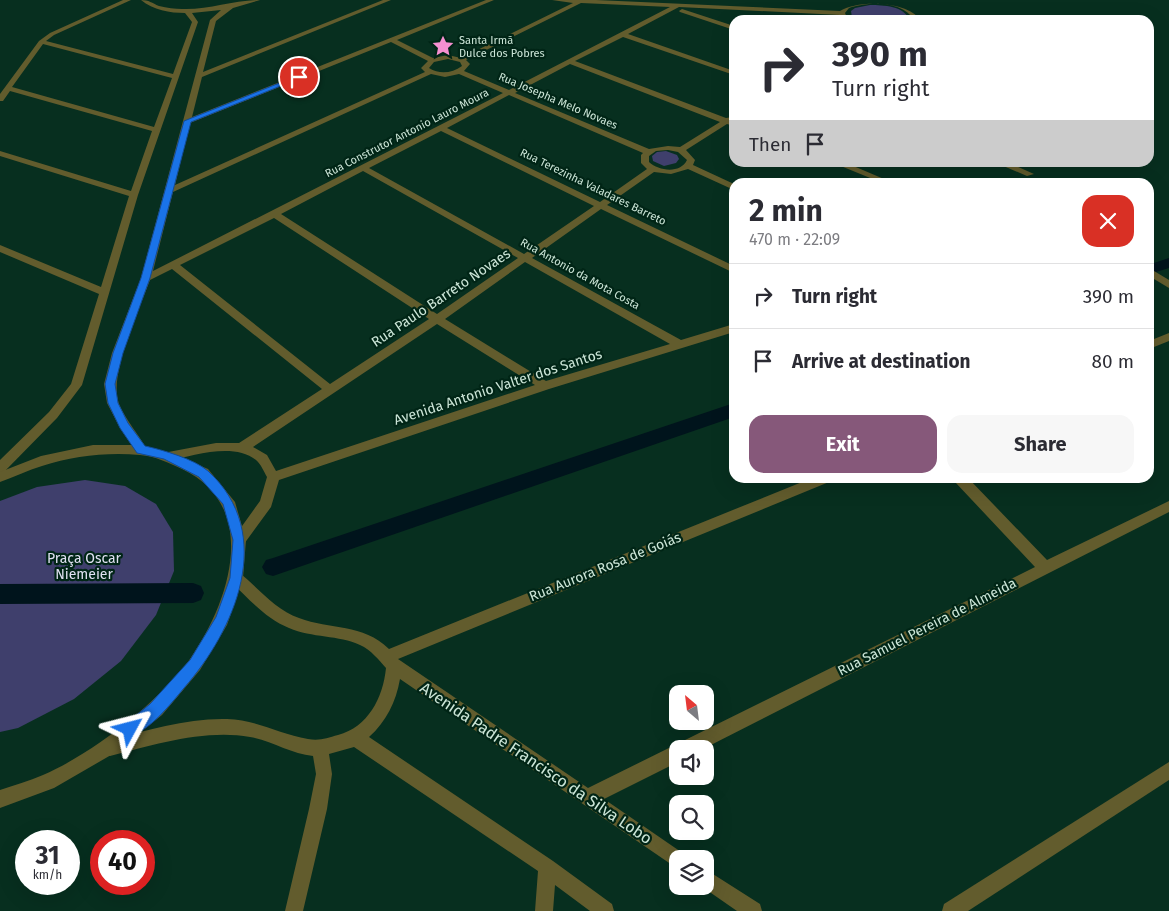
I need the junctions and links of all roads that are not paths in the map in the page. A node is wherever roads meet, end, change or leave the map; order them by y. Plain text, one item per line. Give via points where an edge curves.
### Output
1 (128, 0) edge
2 (144, 0) edge
3 (256, 0) edge
4 (388, 0) edge
5 (491, 0) edge
6 (555, 0) edge
7 (858, 1) edge
8 (581, 2) junction
9 (672, 7) junction
10 (230, 8) junction
11 (187, 11) junction
12 (842, 13) joint
13 (915, 15) edge
14 (729, 26) edge
15 (625, 34) junction
16 (392, 40) junction
17 (42, 42) junction
18 (432, 60) junction
19 (462, 60) junction
20 (571, 62) junction
21 (458, 71) junction
22 (729, 71) edge
23 (430, 72) junction
24 (199, 76) junction
25 (176, 77) junction
26 (8, 88) junction
27 (510, 93) junction
28 (0, 99) edge
29 (188, 121) junction
30 (729, 123) edge
31 (729, 124) edge
32 (441, 128) junction
33 (156, 130) junction
34 (682, 150) junction
35 (649, 152) junction
36 (0, 153) edge
37 (688, 166) junction
38 (848, 167) edge
39 (1010, 167) edge
40 (1024, 167) edge
41 (363, 168) junction
42 (654, 169) junction
43 (877, 178) edge
44 (729, 185) edge
45 (168, 191) junction
46 (134, 195) junction
47 (603, 205) junction
48 (274, 214) junction
49 (3, 249) edge
50 (526, 259) junction
51 (0, 260) edge
52 (172, 264) junction
53 (729, 268) edge
54 (1154, 275) edge
55 (146, 278) junction
56 (1169, 286) edge
57 (104, 292) junction
58 (437, 319) junction
59 (729, 329) edge
60 (1169, 337) edge
61 (1154, 343) edge
62 (679, 344) junction
63 (545, 386) junction
64 (330, 390) junction
65 (243, 447) junction
66 (141, 450) junction
67 (167, 456) junction
68 (0, 468) edge
69 (0, 476) edge
70 (273, 476) junction
71 (812, 483) edge
72 (965, 483) edge
73 (1169, 506) edge
74 (239, 540) junction
75 (1045, 568) junction
76 (236, 578) junction
77 (390, 661) junction
78 (356, 738) junction
79 (703, 740) edge
80 (320, 748) junction
81 (105, 749) junction
82 (669, 757) edge
83 (1169, 770) edge
84 (587, 798) junction
85 (0, 799) edge
86 (669, 854) edge
87 (547, 867) junction
88 (714, 884) edge
89 (294, 911) edge
90 (544, 911) edge
91 (605, 911) edge
92 (753, 911) edge
93 (952, 911) edge

1 - 17 street via 52,34
2 - 11 street via 162,8
3 - 10 street
4 - 24 street
5 - 16 street
6 - 8 street
7 - 12 street
7 - 13 street via 893,4
8 - 9 street
8 - 19 street
9 - 12 street
9 - 14 street
9 - 15 street, Rua Construtor Antonio Lauro Moura
10 - 11 street
10 - 24 street via 213,20
11 - 25 street via 195,22
15 - 20 street, Rua Construtor Antonio Lauro Moura
15 - 22 street
16 - 18 street
16 - 29 street
17 - 25 street
17 - 26 street
18 - 19 street via 448,57
18 - 23 street via 426,65
19 - 21 street via 466,64
20 - 27 street, Rua Construtor Antonio Lauro Moura
20 - 30 street
21 - 23 street via 447,74
21 - 27 street, Rua Josepha Melo Novaes
23 - 45 street
24 - 29 street
25 - 33 street
26 - 28 street
26 - 33 street
27 - 32 street, Rua Construtor Antonio Lauro Moura
27 - 35 street, Rua Josepha Melo Novaes
29 - 45 street
31 - 34 street
32 - 41 street, Rua Construtor Antonio Lauro Moura
32 - 47 street, Rua Terezinha Valadares Barreto
33 - 46 street
34 - 35 street via 668,148
34 - 37 street via 690,156
35 - 42 street via 645,155 645,163
36 - 46 street
37 - 42 street via 673,172
37 - 44 street
38 - 43 street
39 - 40 street via 1033,176
41 - 48 street, Rua Construtor Antonio Lauro Moura
41 - 50 street, Rua Antonio da Mota Costa
42 - 47 street, Rua Paulo Barreto Novaes
45 - 55 street
46 - 57 street
47 - 50 street, Rua Paulo Barreto Novaes
47 - 53 street, Rua Terezinha Valadares Barreto
48 - 52 street, Rua Construtor Antonio Lauro Moura
48 - 58 street
49 - 51 street
49 - 57 street
50 - 58 street, Rua Paulo Barreto Novaes
50 - 62 street, Rua Antonio da Mota Costa
52 - 55 street, Rua Construtor Antonio Lauro Moura
52 - 64 street
54 - 56 street
55 - 66 street via 110,384 113,403
57 - 68 street via 76,385 53,415
58 - 63 street
58 - 64 street, Rua Paulo Barreto Novaes
59 - 62 street, Avenida Antonio Valter dos Santos
60 - 61 street
62 - 63 street, Avenida Antonio Valter dos Santos
63 - 70 street, Avenida Antonio Valter dos Santos
64 - 65 street, Rua Paulo Barreto Novaes
65 - 67 street via 212,448
65 - 70 street via 262,457
66 - 67 street
66 - 69 street via 93,450 40,461
67 - 74 street via 203,473 228,502
70 - 74 street via 266,503
71 - 77 street, Rua Aurora Rosa de Goiás
72 - 75 street
73 - 75 street, Rua Samuel Pereira de Almeida
74 - 76 street
75 - 79 street, Rua Samuel Pereira de Almeida
76 - 77 street, Avenida Padre Francisco da Silva Lobo via 278,616 301,626 365,640
76 - 81 street via 222,620 195,665 156,709
77 - 78 street via 393,682 388,700 376,720
77 - 84 street, Avenida Padre Francisco da Silva Lobo
78 - 80 street
78 - 87 street
80 - 81 street via 283,741 244,728 207,727
80 - 89 street via 324,774
81 - 85 street via 48,782
82 - 84 street
83 - 93 street
84 - 86 street, Avenida Padre Francisco da Silva Lobo
87 - 90 street
87 - 91 street
88 - 92 street

